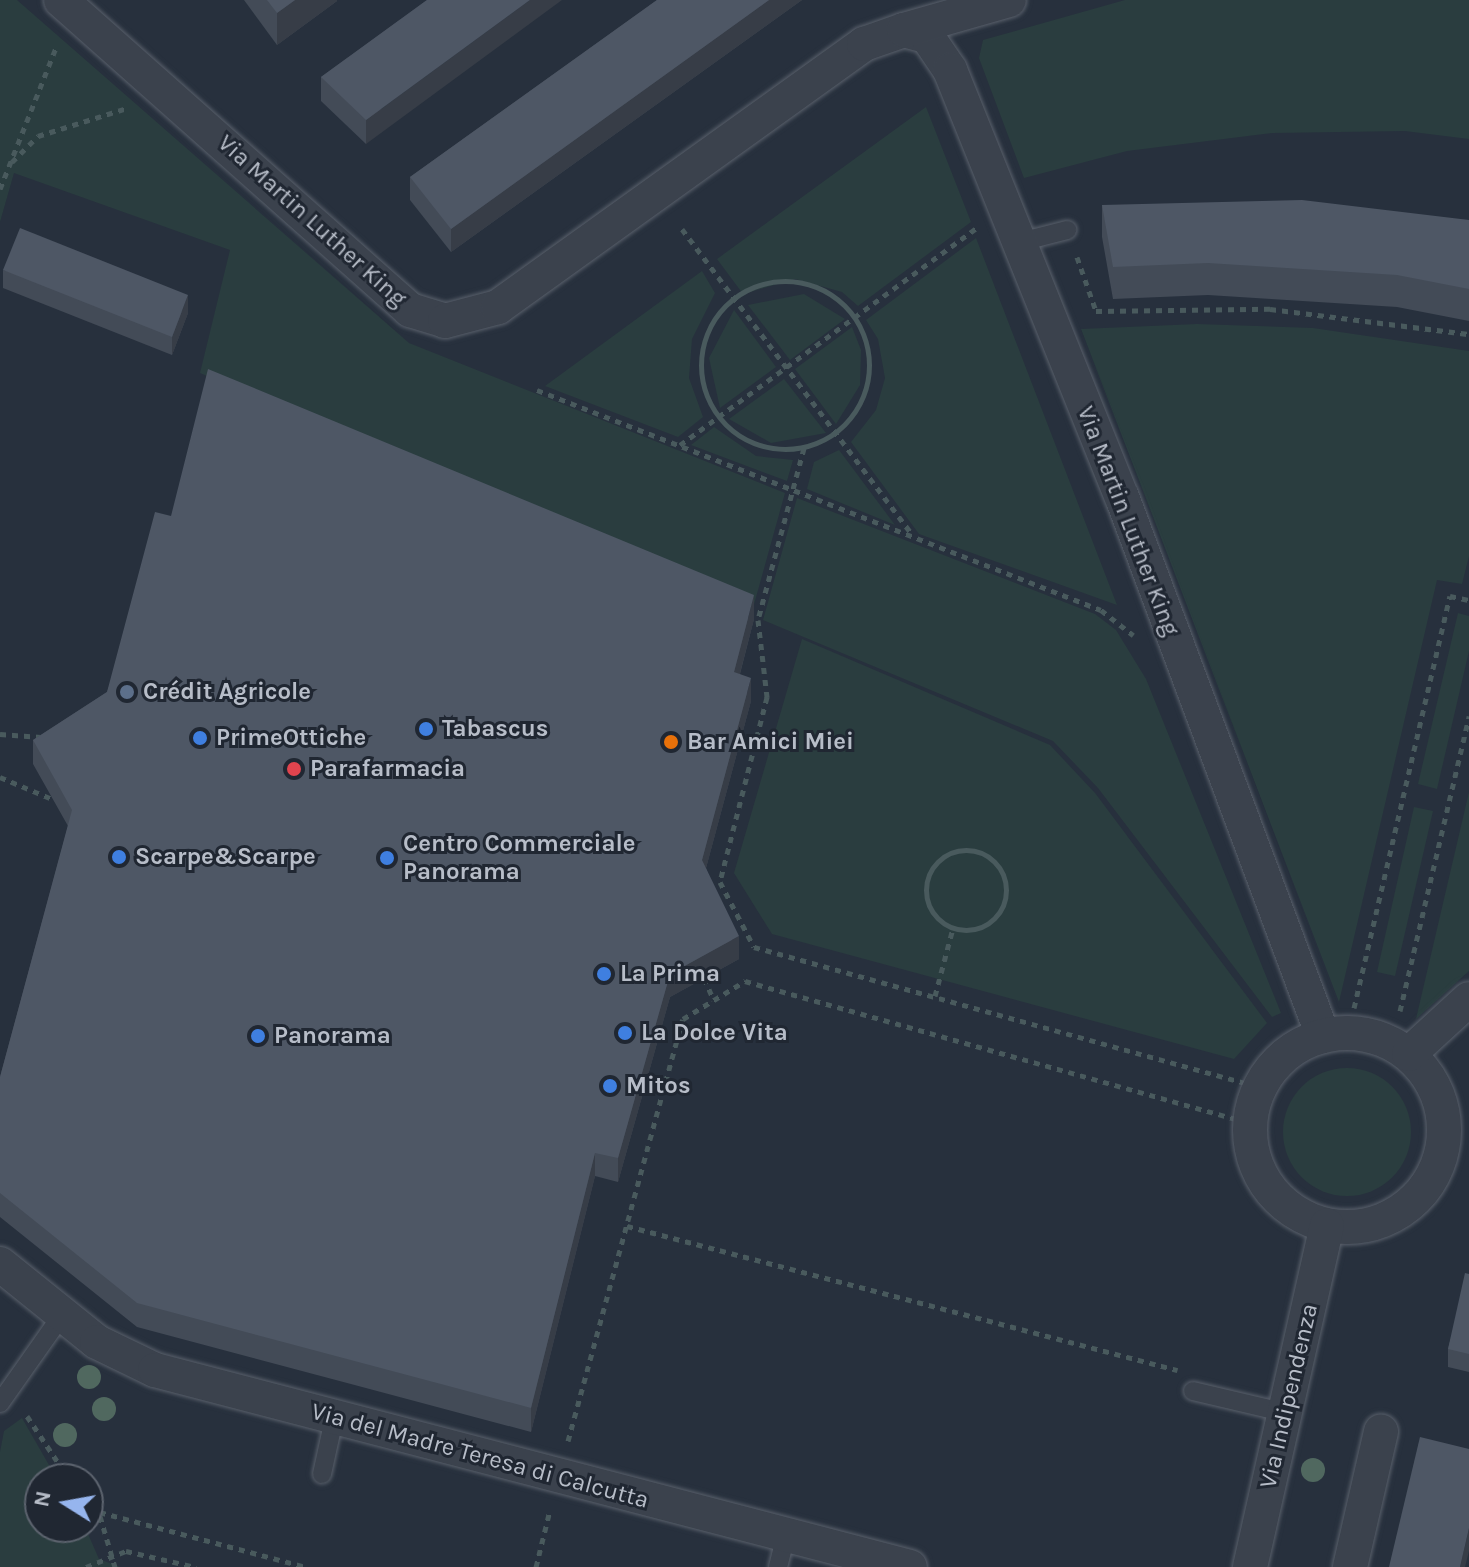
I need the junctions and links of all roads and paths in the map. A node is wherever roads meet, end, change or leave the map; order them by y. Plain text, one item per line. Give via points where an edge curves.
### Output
1 (1009, 0) edge
2 (62, 15) edge
3 (904, 30) junction
4 (142, 101) dead end
5 (7, 167) junction
6 (0, 189) edge
7 (980, 225) dead end
8 (682, 229) dead end
9 (1067, 230) joint
10 (1016, 243) junction
11 (734, 298) junction
12 (855, 317) junction
13 (1469, 334) edge
14 (786, 368) junction
15 (537, 390) dead end
16 (716, 415) junction
17 (835, 433) junction
18 (680, 445) junction
19 (804, 448) junction
20 (793, 491) junction
21 (915, 538) junction
22 (1469, 600) edge
23 (1144, 644) dead end
24 (1469, 716) edge
25 (0, 734) edge
26 (56, 738) edge
27 (0, 777) edge
28 (52, 799) edge
29 (736, 914) junction
30 (728, 918) edge
31 (953, 928) junction
32 (704, 978) edge
33 (935, 996) junction
34 (1469, 999) edge
35 (714, 1000) junction
36 (1336, 1034) junction
37 (1401, 1049) junction
38 (1260, 1087) junction
39 (1250, 1123) junction
40 (627, 1226) junction
41 (1327, 1226) junction
42 (0, 1264) edge
43 (62, 1315) junction
44 (1183, 1371) dead end
45 (1193, 1391) dead end
46 (1, 1401) edge
47 (1287, 1413) junction
48 (334, 1419) junction
49 (1381, 1432) dead end
50 (565, 1453) dead end
51 (59, 1463) edge
52 (322, 1474) dead end
53 (551, 1502) dead end
54 (104, 1516) edge
55 (104, 1531) edge
56 (782, 1552) edge
57 (110, 1554) junction
58 (86, 1567) edge
59 (115, 1567) edge
60 (196, 1567) edge
61 (306, 1567) edge
62 (536, 1567) edge
63 (910, 1567) edge
64 (1250, 1567) edge
65 (1350, 1567) edge

1 - 3 street, Via Martin Luther King
2 - 3 street, Via Martin Luther King via 410,310 445,321 498,307 846,55
2 - 5 path
3 - 10 street, Via Martin Luther King via 927,36 950,70
4 - 5 path via 38,136
5 - 6 path
7 - 12 path
8 - 11 path
9 - 10 lane
9 - 13 path via 1096,311 1284,310
10 - 36 street, Via Martin Luther King
11 - 12 path via 793,281 829,293
11 - 14 path
11 - 16 path via 711,325 701,358
12 - 14 path
12 - 17 path via 869,355 868,380 860,404
14 - 16 path
14 - 17 path
15 - 18 path
16 - 18 path
16 - 19 path via 748,442
17 - 19 path
17 - 21 path
18 - 20 path
19 - 20 path
20 - 21 path
20 - 29 path via 758,620 767,697 720,882
21 - 23 path via 1101,610
22 - 36 path via 1450,596
24 - 37 path
25 - 26 path
27 - 28 path
29 - 30 path
29 - 33 path via 754,947
31 - 31 path via 978,929 1004,902 1005,877 977,851 950,853 930,872 926,899
31 - 33 path
32 - 35 path
33 - 38 path
34 - 37 street
35 - 39 path via 745,981
35 - 40 path via 683,1019
36 - 37 street
36 - 38 street via 1283,1057
37 - 41 street via 1442,1108 1445,1135 1432,1179 1389,1218
38 - 39 street
39 - 41 street via 1265,1183 1289,1208
40 - 44 path
40 - 50 path
41 - 47 street, Via Indipendenza
42 - 43 street, Via del Madre Teresa di Calcutta
43 - 46 lane
43 - 48 street, Via del Madre Teresa di Calcutta via 146,1366
45 - 47 lane
46 - 51 path via 41,1433
47 - 64 street, Via Indipendenza
48 - 52 lane
48 - 56 street, Via del Madre Teresa di Calcutta
49 - 65 street
53 - 62 path
54 - 61 path
55 - 57 path
56 - 63 street, Via del Madre Teresa di Calcutta
57 - 58 path
57 - 59 path
57 - 60 path via 141,1552

